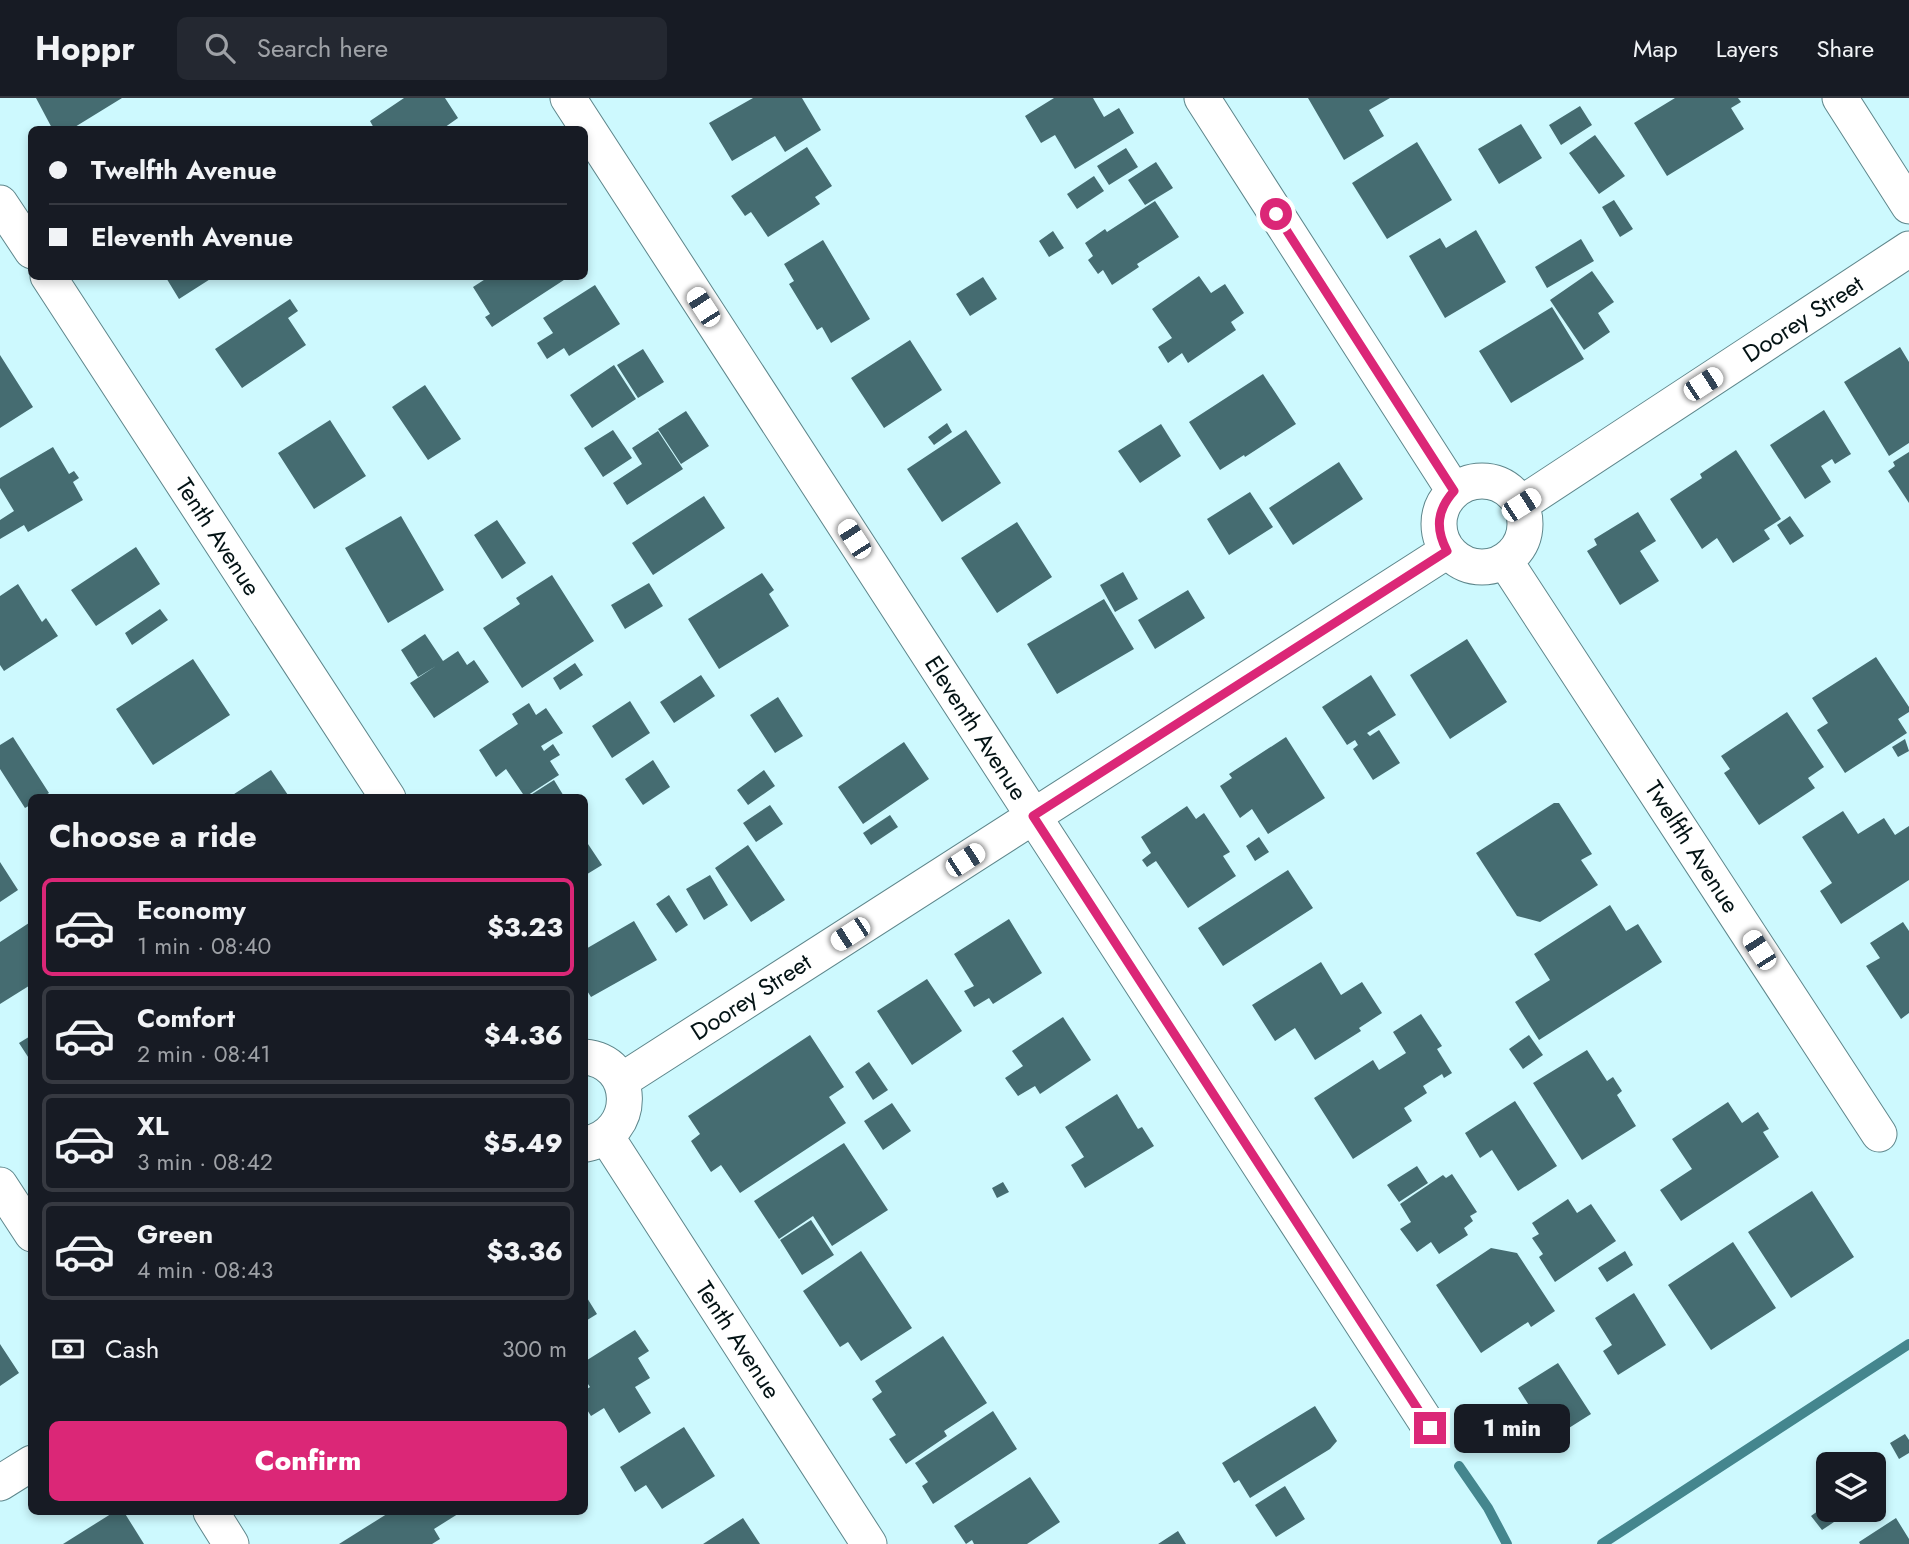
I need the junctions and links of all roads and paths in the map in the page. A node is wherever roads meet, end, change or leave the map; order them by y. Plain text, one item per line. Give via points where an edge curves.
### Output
1 (568, 98) edge
2 (1202, 98) edge
3 (1840, 98) edge
4 (586, 126) edge
5 (588, 129) edge
6 (0, 203) edge
7 (1909, 206) edge
8 (28, 245) edge
9 (1909, 249) edge
10 (51, 280) edge
11 (1454, 491) junction
12 (1521, 505) junction
13 (1447, 551) junction
14 (1505, 561) junction
15 (385, 794) edge
16 (1033, 816) junction
17 (588, 1059) edge
18 (621, 1081) junction
19 (1879, 1134) dead end
20 (595, 1140) edge
21 (0, 1185) edge
22 (28, 1228) edge
23 (1430, 1428) dead end
24 (28, 1465) edge
25 (0, 1483) edge
26 (213, 1515) edge
27 (231, 1544) edge
28 (869, 1544) edge

1 - 4 street, Eleventh Avenue
2 - 11 street
3 - 7 street
5 - 16 street, Eleventh Avenue
6 - 8 street
9 - 12 street, Doorey Street
10 - 15 street, Tenth Avenue
11 - 12 street via 1465,484 1491,482 1503,486
11 - 13 street via 1439,513 1438,526
12 - 14 street via 1525,529
13 - 14 street via 1468,566
13 - 16 street, Doorey Street
14 - 19 street, Twelfth Avenue
16 - 18 street, Doorey Street
16 - 23 street, Eleventh Avenue
17 - 18 street via 602,1062
18 - 20 street via 625,1106 615,1128
20 - 28 street, Tenth Avenue
21 - 22 street
24 - 25 street
26 - 27 street

